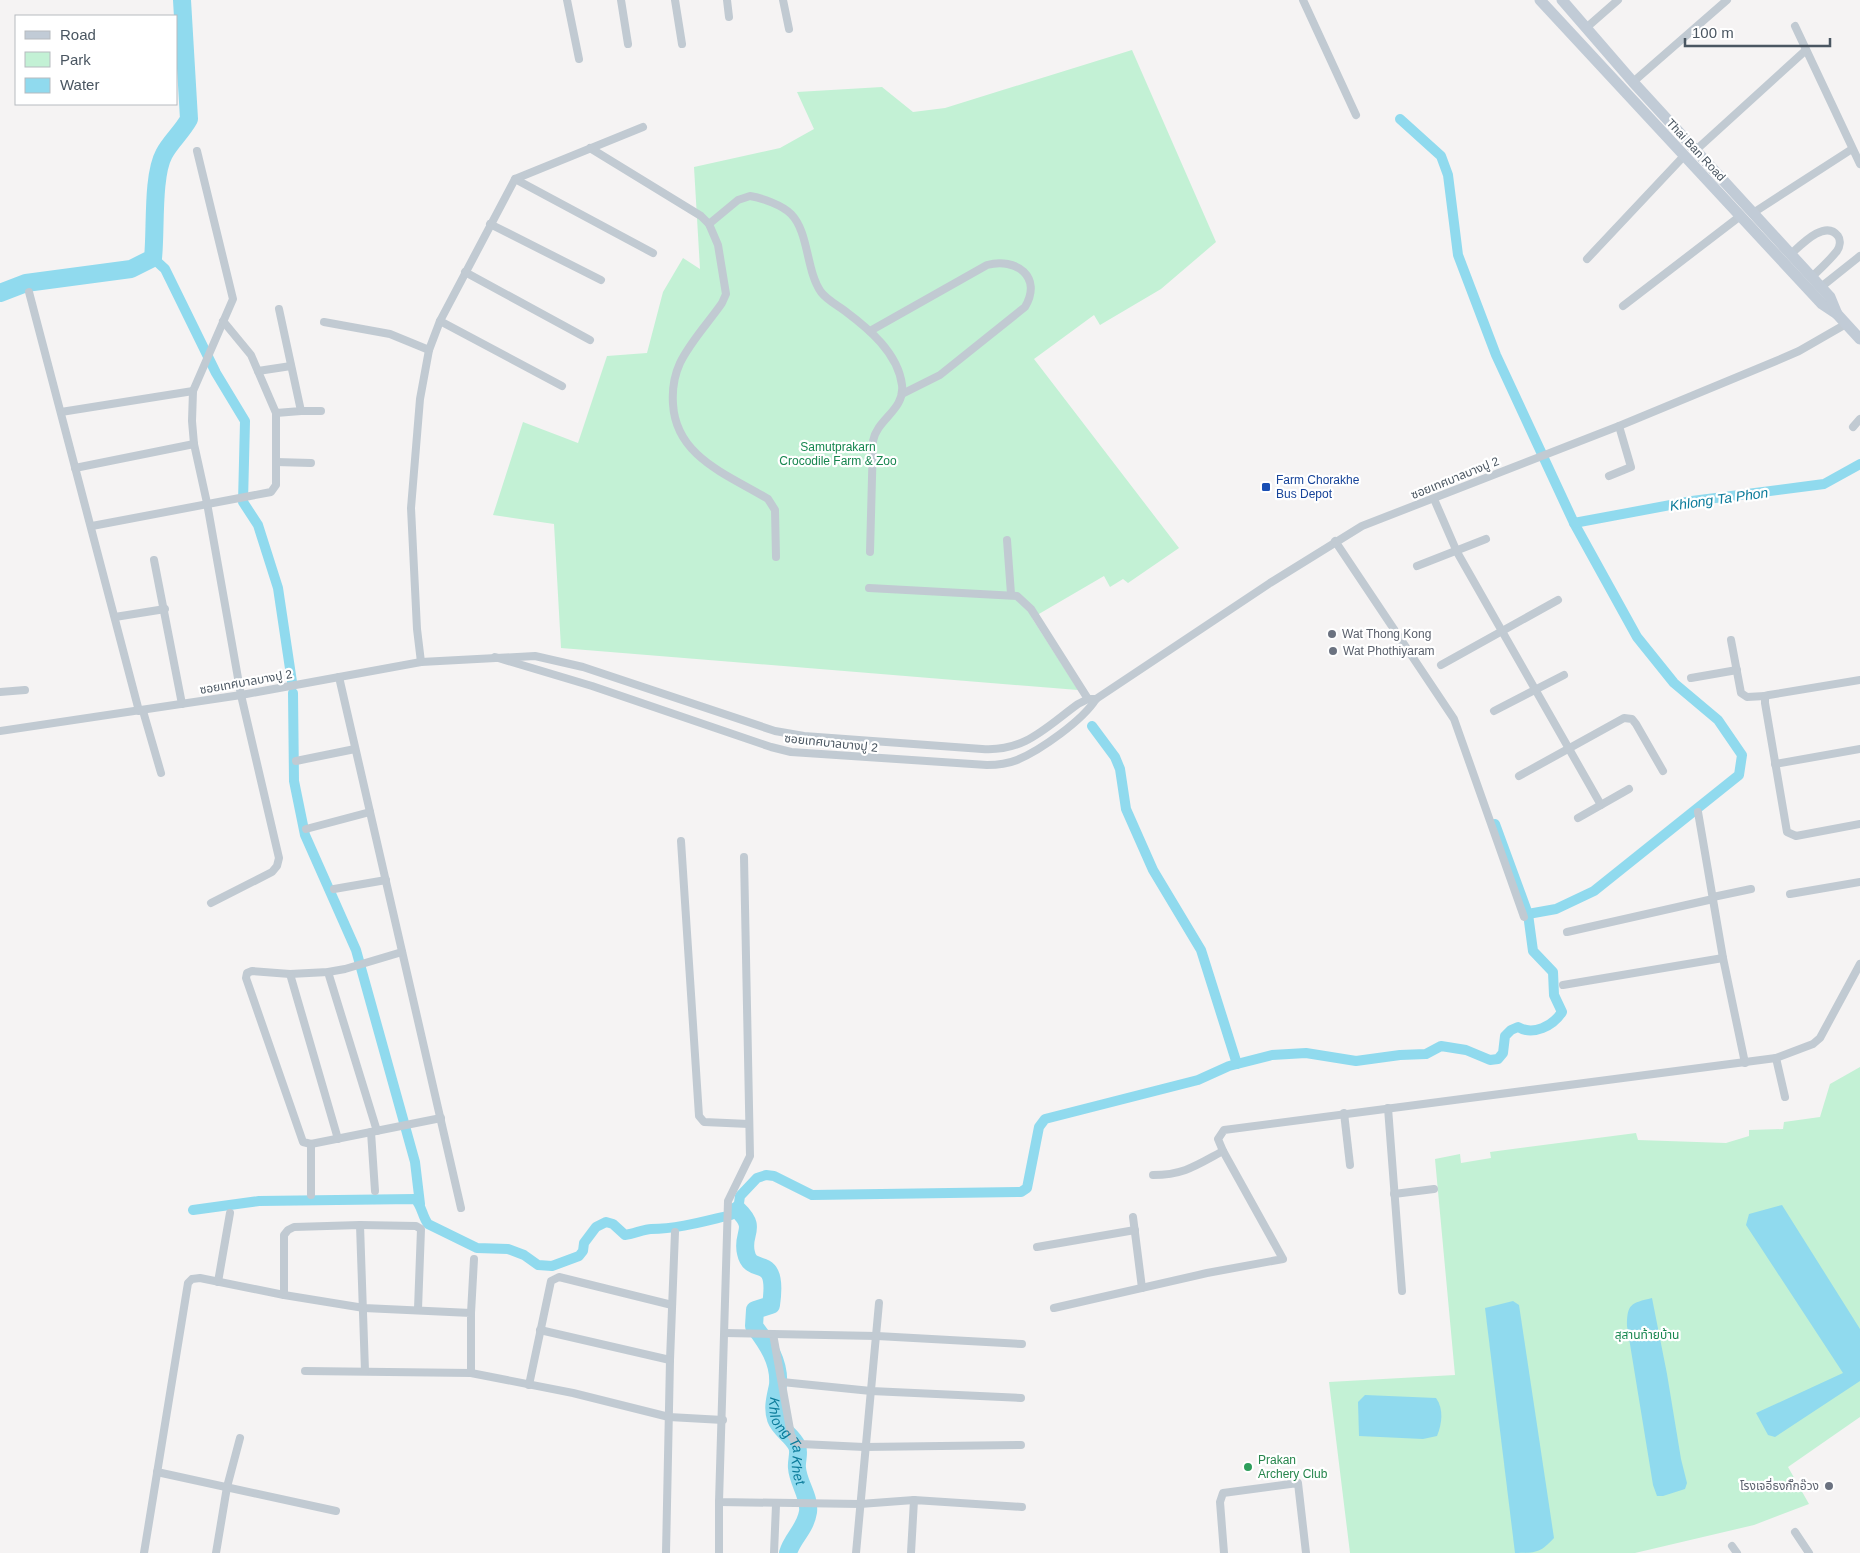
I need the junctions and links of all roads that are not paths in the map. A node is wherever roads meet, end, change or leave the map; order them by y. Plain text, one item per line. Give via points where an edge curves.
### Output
1 (568, 0) edge
2 (622, 0) edge
3 (675, 0) edge
4 (727, 0) edge
5 (783, 0) edge
6 (1303, 0) edge
7 (1540, 0) edge
8 (1562, 0) edge
9 (1618, 0) edge
10 (1727, 0) edge
11 (729, 17) dead end
12 (1795, 26) dead end
13 (1586, 28) junction
14 (789, 29) dead end
15 (628, 44) dead end
16 (682, 44) dead end
17 (1806, 50) junction
18 (579, 59) dead end
19 (1633, 82) junction
20 (1356, 115) dead end
21 (643, 127) dead end
22 (590, 148) junction
23 (1852, 149) junction
24 (1696, 150) junction
25 (197, 151) dead end
26 (1683, 156) junction
27 (1860, 164) edge
28 (515, 179) junction
29 (1753, 212) junction
30 (1739, 217) junction
31 (490, 224) junction
32 (708, 224) junction
33 (653, 253) dead end
34 (1791, 254) junction
35 (1860, 256) edge
36 (1587, 259) dead end
37 (465, 272) junction
38 (1812, 277) junction
39 (601, 280) dead end
40 (1821, 287) junction
41 (29, 292) dead end
42 (1623, 306) dead end
43 (278, 309) dead end
44 (1837, 314) junction
45 (223, 321) junction
46 (440, 321) junction
47 (324, 322) dead end
48 (1846, 324) junction
49 (870, 330) junction
50 (1860, 339) edge
51 (590, 340) dead end
52 (429, 350) junction
53 (290, 366) junction
54 (258, 371) junction
55 (562, 386) dead end
56 (193, 391) junction
57 (902, 394) junction
58 (301, 411) junction
59 (60, 412) junction
60 (321, 412) dead end
61 (276, 413) junction
62 (1860, 419) edge
63 (1618, 426) junction
64 (1852, 427) dead end
65 (194, 444) junction
66 (276, 462) junction
67 (311, 462) dead end
68 (75, 468) junction
69 (1609, 476) dead end
70 (1434, 499) junction
71 (207, 503) junction
72 (92, 526) junction
73 (1486, 539) dead end
74 (1007, 540) dead end
75 (1336, 541) junction
76 (870, 552) dead end
77 (1457, 552) junction
78 (776, 557) dead end
79 (154, 560) dead end
80 (1417, 566) dead end
81 (869, 588) dead end
82 (1011, 594) junction
83 (1558, 600) dead end
84 (165, 609) junction
85 (115, 618) junction
86 (1503, 631) junction
87 (1731, 640) dead end
88 (495, 657) junction
89 (421, 662) junction
90 (1441, 665) dead end
91 (1737, 670) junction
92 (1564, 675) dead end
93 (339, 677) junction
94 (1691, 678) dead end
95 (1860, 680) edge
96 (1536, 689) junction
97 (25, 690) dead end
98 (0, 692) edge
99 (240, 696) junction
100 (1765, 696) junction
101 (1092, 699) junction
102 (182, 704) junction
103 (141, 711) junction
104 (1494, 712) dead end
105 (0, 730) edge
106 (356, 749) junction
107 (1569, 749) junction
108 (1860, 750) edge
109 (296, 761) dead end
110 (1776, 764) junction
111 (1663, 771) dead end
112 (161, 773) dead end
113 (1519, 776) dead end
114 (1629, 789) dead end
115 (1601, 805) junction
116 (370, 812) junction
117 (1698, 812) dead end
118 (1578, 818) dead end
119 (1860, 824) edge
120 (306, 829) dead end
121 (681, 841) dead end
122 (744, 858) dead end
123 (386, 880) junction
124 (1860, 882) edge
125 (334, 889) dead end
126 (1751, 889) dead end
127 (1790, 894) dead end
128 (1713, 898) junction
129 (211, 903) dead end
130 (1524, 917) dead end
131 (1567, 932) dead end
132 (402, 952) junction
133 (1723, 958) junction
134 (1860, 964) edge
135 (328, 972) junction
136 (290, 974) junction
137 (1563, 985) dead end
138 (1776, 1058) junction
139 (1745, 1063) junction
140 (1785, 1097) dead end
141 (1388, 1108) junction
142 (1344, 1113) junction
143 (441, 1118) junction
144 (749, 1124) junction
145 (374, 1131) junction
146 (338, 1139) junction
147 (311, 1144) junction
148 (1223, 1151) junction
149 (1350, 1165) dead end
150 (1153, 1175) dead end
151 (1434, 1189) dead end
152 (375, 1191) dead end
153 (1394, 1194) junction
154 (311, 1195) dead end
155 (461, 1208) dead end
156 (230, 1213) dead end
157 (1133, 1217) dead end
158 (360, 1225) junction
159 (1135, 1230) junction
160 (675, 1232) dead end
161 (1037, 1247) dead end
162 (474, 1259) dead end
163 (218, 1282) junction
164 (1142, 1288) junction
165 (1402, 1291) dead end
166 (284, 1295) junction
167 (879, 1303) dead end
168 (672, 1305) junction
169 (364, 1308) junction
170 (1054, 1308) dead end
171 (418, 1309) junction
172 (471, 1313) junction
173 (540, 1330) junction
174 (725, 1333) junction
175 (773, 1334) junction
176 (876, 1336) junction
177 (1022, 1344) dead end
178 (670, 1360) junction
179 (305, 1371) dead end
180 (365, 1371) junction
181 (471, 1373) junction
182 (782, 1382) junction
183 (529, 1385) junction
184 (871, 1391) junction
185 (1022, 1398) dead end
186 (669, 1416) junction
187 (723, 1420) junction
188 (240, 1438) dead end
189 (1021, 1445) dead end
190 (864, 1447) junction
191 (157, 1472) junction
192 (227, 1487) junction
193 (914, 1500) junction
194 (719, 1502) junction
195 (860, 1504) junction
196 (776, 1505) junction
197 (1022, 1507) dead end
198 (336, 1511) dead end
199 (1795, 1532) dead end
200 (1732, 1546) dead end
201 (144, 1553) edge
202 (216, 1553) edge
203 (666, 1553) edge
204 (719, 1553) edge
205 (774, 1553) edge
206 (856, 1553) edge
207 (911, 1553) edge
208 (1224, 1553) edge
209 (1306, 1553) edge
210 (1737, 1553) edge
211 (1809, 1553) edge

1 - 18 street
2 - 15 street
3 - 16 street
4 - 11 street
5 - 14 street
6 - 20 street
7 - 26 street, Thai Ban Road
8 - 13 street, Thai Ban Road
9 - 13 street
10 - 19 street
12 - 17 street
13 - 19 street, Thai Ban Road
17 - 23 street
17 - 24 street
19 - 24 street, Thai Ban Road
21 - 22 street
22 - 28 street
22 - 32 street via 701,216
23 - 27 street
23 - 29 street
24 - 29 street, Thai Ban Road
25 - 45 street via 234,299
26 - 30 street, Thai Ban Road
26 - 36 street
28 - 31 street
28 - 33 street
29 - 34 street, Thai Ban Road
30 - 42 street
30 - 44 street, Thai Ban Road via 1822,304
31 - 37 street
31 - 39 street
32 - 49 street via 738,200 750,196 790,212 799,227 821,292
32 - 78 street via 718,245 726,294 681,361 674,380 674,417 687,446 698,456 768,498 775,510
34 - 38 street, Thai Ban Road
34 - 38 street via 1815,234 1825,231 1839,236 1838,250
35 - 40 street
37 - 46 street
37 - 51 street
38 - 40 street, Thai Ban Road
40 - 44 street, Thai Ban Road via 1830,297
41 - 59 street
43 - 53 street
44 - 48 street, Thai Ban Road
45 - 54 street via 251,355
45 - 56 street
46 - 52 street
46 - 55 street
47 - 52 street via 390,334
48 - 50 street, Thai Ban Road
48 - 63 street, ซอยเทศบาลบางปู 2 via 1799,351
49 - 57 street via 897,368
49 - 57 street via 987,265 1008,264 1028,276 1032,288 1025,307 940,375
52 - 89 street via 420,399 411,508
53 - 54 street
53 - 58 street
54 - 61 street
56 - 59 street
56 - 65 street
57 - 76 street via 898,406 874,435
58 - 60 street
58 - 61 street
59 - 68 street
61 - 66 street
62 - 64 street
63 - 69 street via 1631,467
63 - 70 street, ซอยเทศบาลบางปู 2
65 - 68 street
65 - 71 street
66 - 67 street
66 - 71 street via 276,486 271,492
68 - 72 street
70 - 75 street, ซอยเทศบาลบางปู 2 via 1381,518
70 - 77 street
71 - 72 street
71 - 99 street
72 - 85 street
73 - 77 street
74 - 82 street
75 - 101 street, ซอยเทศบาลบางปู 2
75 - 130 street via 1454,719
77 - 80 street
77 - 86 street
79 - 84 street
81 - 82 street
82 - 101 street via 1031,609
83 - 86 street
84 - 85 street
84 - 102 street
85 - 103 street
86 - 90 street
86 - 96 street
87 - 91 street
88 - 89 street, ซอยเทศบาลบางปู 2
88 - 101 street, ซอยเทศบาลบางปู 2 via 535,656 583,667 775,731 982,750 1017,746
88 - 101 street, ซอยเทศบาลบางปู 2 via 592,686 771,748 813,755 987,766 1008,763 1030,753 1069,726 1090,708
89 - 93 street, ซอยเทศบาลบางปู 2
91 - 94 street
91 - 100 street via 1743,695
92 - 96 street
93 - 99 street, ซอยเทศบาลบางปู 2
93 - 106 street
95 - 100 street
96 - 104 street
96 - 107 street
97 - 98 street
99 - 102 street, ซอยเทศบาลบางปู 2
99 - 129 street via 279,858 272,872
100 - 110 street
102 - 103 street, ซอยเทศบาลบางปู 2
103 - 105 street, ซอยเทศบาลบางปู 2
103 - 112 street
106 - 109 street
106 - 116 street
107 - 111 street via 1624,718 1632,719
107 - 113 street
107 - 115 street
108 - 110 street
110 - 119 street via 1787,832 1796,836
114 - 115 street
115 - 118 street
116 - 120 street
116 - 123 street
117 - 128 street
121 - 144 street via 699,1116 704,1122
122 - 144 street
123 - 125 street
123 - 132 street
124 - 127 street
126 - 128 street
128 - 131 street
128 - 133 street
132 - 135 street
132 - 143 street
133 - 137 street
133 - 139 street
134 - 138 street via 1820,1038 1813,1044
135 - 136 street
135 - 145 street
136 - 146 street
136 - 147 street via 252,971 246,978 301,1139 305,1144
138 - 139 street
138 - 140 street
139 - 141 street
141 - 142 street
141 - 153 street
142 - 148 street via 1230,1128 1218,1139
142 - 149 street
143 - 145 street
143 - 155 street
144 - 174 street via 749,1161 728,1202
145 - 146 street
145 - 152 street
146 - 147 street
147 - 154 street
148 - 150 street via 1183,1172
148 - 164 street via 1283,1259
151 - 153 street
153 - 165 street
156 - 163 street
157 - 159 street
158 - 166 street via 294,1227 288,1230 284,1235
158 - 169 street
158 - 171 street via 416,1226 421,1229
159 - 161 street
159 - 164 street
160 - 168 street
162 - 172 street
163 - 166 street
163 - 191 street via 195,1278 188,1283
164 - 170 street
166 - 169 street
167 - 176 street
168 - 173 street via 558,1277 551,1281
168 - 178 street
169 - 171 street
169 - 180 street
171 - 172 street
172 - 181 street
173 - 178 street
173 - 183 street
174 - 175 street
174 - 187 street
175 - 176 street
175 - 182 street
176 - 177 street
176 - 184 street
178 - 186 street
179 - 180 street
180 - 181 street
181 - 183 street
182 - 184 street
182 - 190 street via 795,1442
183 - 186 street
184 - 185 street
184 - 190 street
186 - 187 street
186 - 203 street
187 - 194 street
188 - 192 street
189 - 190 street
190 - 195 street
191 - 192 street
191 - 201 street
192 - 198 street
192 - 202 street
193 - 195 street
193 - 197 street
193 - 207 street
194 - 196 street
194 - 204 street
195 - 196 street
195 - 206 street
196 - 205 street
199 - 211 street
200 - 210 street
208 - 209 street via 1220,1502 1223,1493 1298,1483

